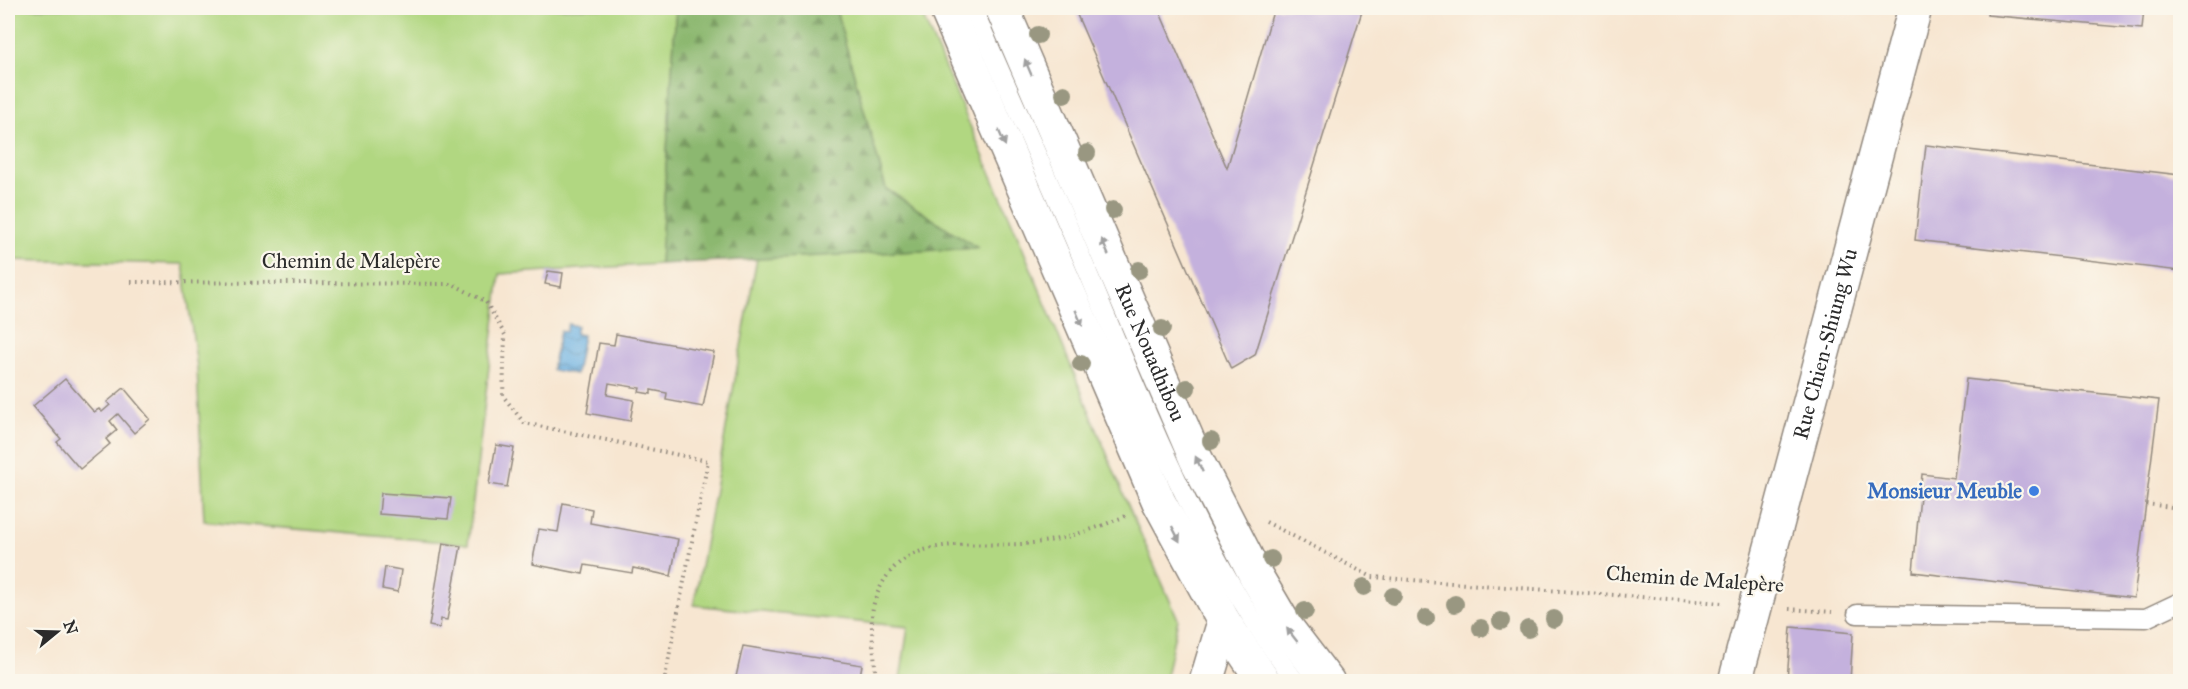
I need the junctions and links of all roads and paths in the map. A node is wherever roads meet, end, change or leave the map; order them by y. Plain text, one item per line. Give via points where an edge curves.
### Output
1 (946, 8) edge
2 (973, 8) edge
3 (1002, 8) edge
4 (1915, 8) edge
5 (131, 282) dead end
6 (1159, 502) junction
7 (2146, 504) dead end
8 (1220, 507) junction
9 (2181, 507) edge
10 (2181, 602) edge
11 (1755, 606) junction
12 (1857, 614) joint
13 (1224, 622) junction
14 (2024, 674) dead end
15 (664, 681) edge
16 (875, 681) edge
17 (1206, 681) edge
18 (1264, 681) edge
19 (1296, 681) edge
20 (1328, 681) edge
21 (1735, 681) edge
22 (2024, 681) edge

1 -> 6 street
2 - 19 lane, Rue Nouadhibou via 1190,505 1248,613
8 -> 3 street, Rue Nouadhibou
4 - 11 street, Rue Chien-Shiung Wu
5 - 15 path, Chemin de Malepère via 453,284 486,302 505,335 503,396 524,423 708,461
6 -> 13 street
6 - 16 path via 1093,530 1056,540 935,546 902,561 890,572 874,602
7 - 9 path
8 - 11 path, Chemin de Malepère via 1239,508 1372,577
20 -> 8 street, Rue Nouadhibou via 1286,627
10 - 12 lane via 2146,618
11 - 12 path, Chemin de Malepère
11 - 21 street, Rue Chien-Shiung Wu
13 - 17 street
13 - 18 street
14 - 22 path

